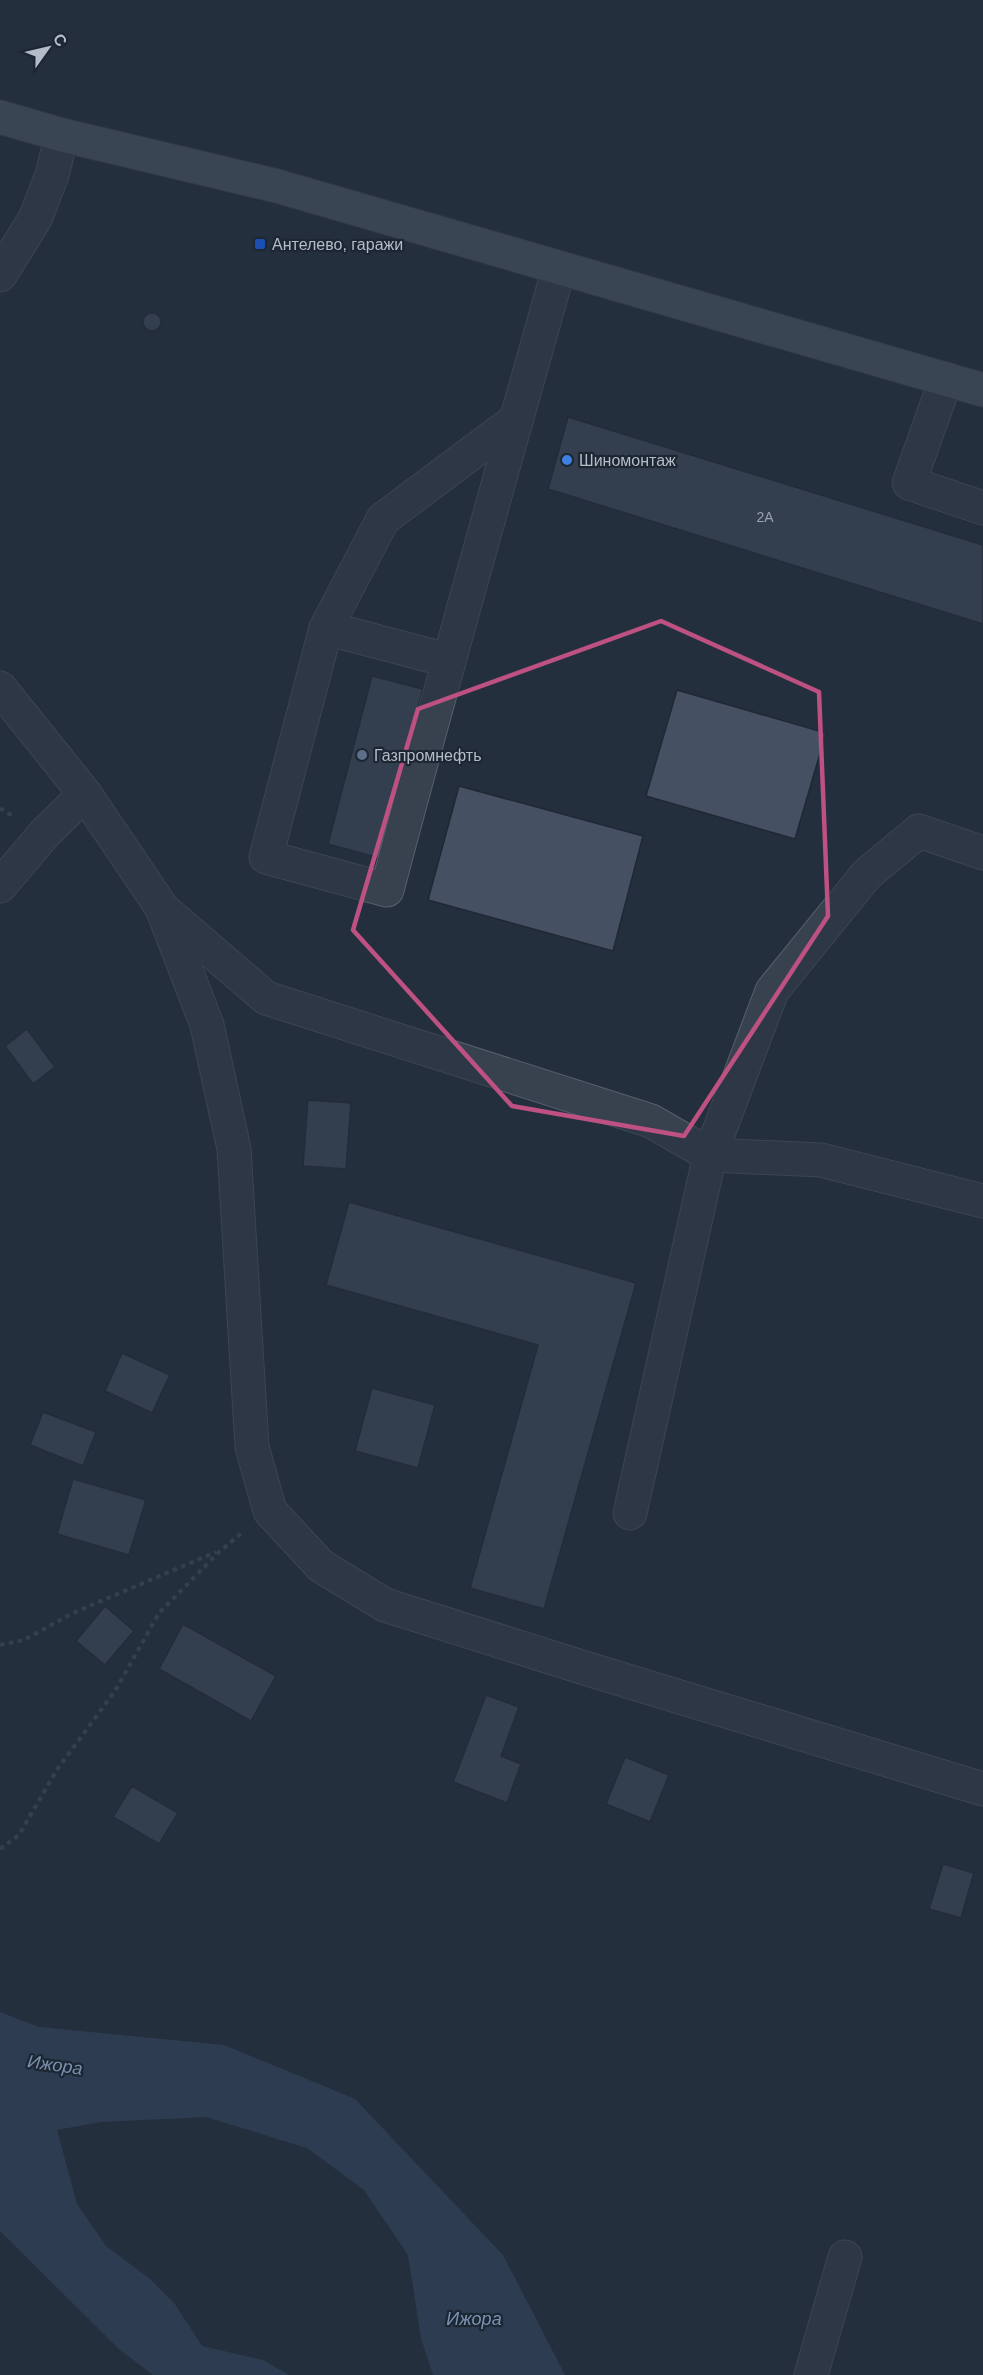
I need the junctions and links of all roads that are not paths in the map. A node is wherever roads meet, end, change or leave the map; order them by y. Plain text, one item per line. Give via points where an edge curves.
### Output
1 (0, 117) edge
2 (62, 135) junction
3 (559, 268) junction
4 (0, 275) edge
5 (946, 379) junction
6 (983, 390) edge
7 (517, 419) junction
8 (983, 508) edge
9 (326, 628) junction
10 (447, 660) junction
11 (0, 688) edge
12 (85, 794) junction
13 (983, 853) edge
14 (0, 886) edge
15 (162, 908) junction
16 (710, 1155) junction
17 (983, 1201) edge
18 (630, 1513) dead end
19 (983, 1789) edge
20 (845, 2257) dead end
21 (811, 2375) edge

1 - 2 main road
2 - 3 main road via 277,186
2 - 4 street via 35,219
3 - 5 main road
3 - 7 street
5 - 6 main road
5 - 8 street via 909,483
7 - 9 street via 383,519
7 - 10 street
9 - 10 street
9 - 10 street via 266,857 387,890
11 - 12 street
12 - 14 street
12 - 15 street
13 - 16 street via 919,831 867,874 772,991
15 - 16 street via 267,998 651,1121
15 - 19 street via 207,1025 234,1149 252,1447 270,1511 321,1566 385,1605
16 - 17 street via 821,1160
16 - 18 street
20 - 21 street

